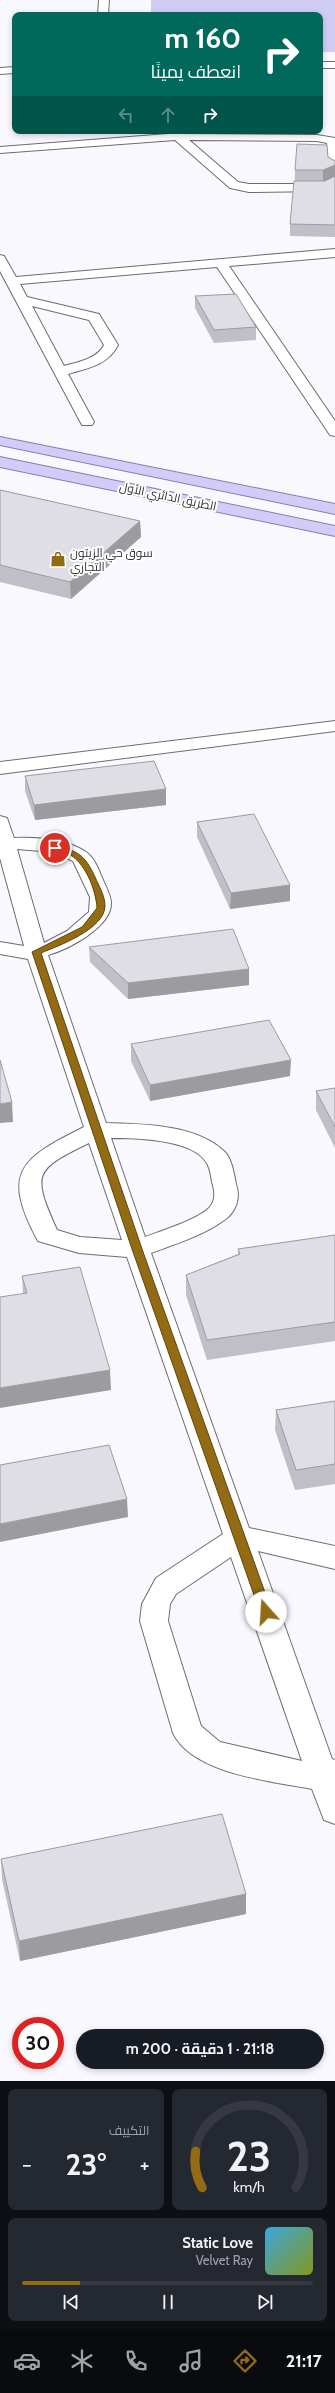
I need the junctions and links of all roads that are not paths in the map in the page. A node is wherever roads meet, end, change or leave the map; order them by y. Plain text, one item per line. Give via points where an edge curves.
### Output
1 (104, 0) edge
2 (103, 12) edge
3 (323, 65) edge
4 (335, 65) edge
5 (12, 70) edge
6 (0, 71) edge
7 (174, 134) edge
8 (0, 150) edge
9 (335, 169) edge
10 (334, 183) edge
11 (335, 253) edge
12 (0, 259) edge
13 (221, 263) junction
14 (13, 281) junction
15 (23, 300) junction
16 (62, 371) junction
17 (88, 422) dead end
18 (335, 432) edge
19 (0, 441) edge
20 (0, 462) edge
21 (335, 509) edge
22 (335, 532) edge
23 (335, 726) edge
24 (0, 768) edge
25 (2, 837) edge
26 (0, 948) edge
27 (36, 952) junction
28 (97, 1130) junction
29 (137, 1249) junction
30 (240, 1537) junction
31 (335, 1558) edge
32 (329, 1775) edge
33 (335, 1811) edge

1 - 2 street
3 - 4 street
5 - 6 street
7 - 8 street
7 - 9 street via 325,138 333,142
7 - 10 street via 234,185 249,188 324,187
11 - 13 street
12 - 14 street
13 - 14 street
13 - 18 street
14 - 15 street
15 - 16 street
15 - 16 street via 94,317 111,345 109,352 98,360
16 - 17 street
19 - 21 main road, الطريق الدائري الأول
20 - 22 main road, الطريق الدائري الأول
23 - 24 street
25 - 27 street
25 - 27 street via 71,852 85,862 100,898 101,908 85,928 68,939
26 - 27 street
27 - 28 street
28 - 29 street
28 - 29 street via 40,1160 30,1172 27,1186 48,1235 79,1245
28 - 29 street via 142,1131 180,1138 201,1146 217,1158 227,1192 225,1204 216,1215 184,1232
29 - 30 street
30 - 31 street
30 - 32 street
30 - 32 street via 166,1586 156,1604 154,1621 188,1733 211,1752 257,1765
32 - 33 street

